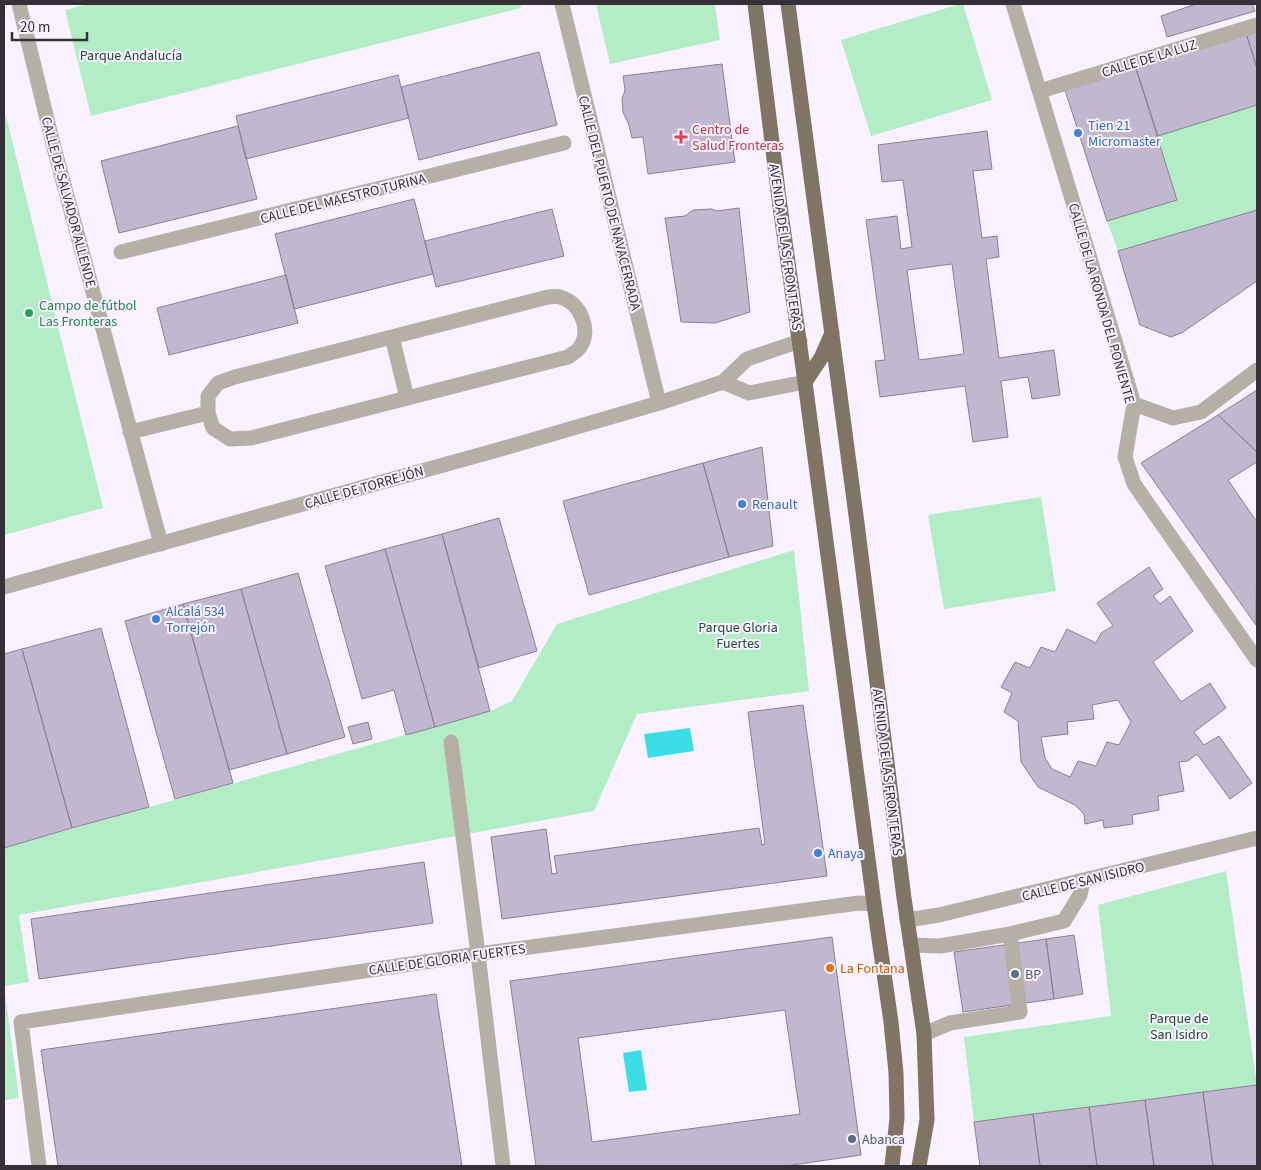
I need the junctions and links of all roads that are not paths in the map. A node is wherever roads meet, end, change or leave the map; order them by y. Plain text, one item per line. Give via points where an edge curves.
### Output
1 (19, 4) edge
2 (562, 4) edge
3 (755, 4) edge
4 (788, 4) edge
5 (1013, 4) edge
6 (1257, 24) edge
7 (1040, 92) junction
8 (564, 143) dead end
9 (121, 252) dead end
10 (832, 333) junction
11 (392, 337) junction
12 (800, 341) junction
13 (820, 358) junction
14 (1257, 370) edge
15 (838, 377) junction
16 (723, 382) junction
17 (805, 382) junction
18 (408, 398) junction
19 (659, 403) junction
20 (1134, 404) junction
21 (208, 412) junction
22 (130, 432) junction
23 (161, 544) junction
24 (4, 588) edge
25 (1257, 660) edge
26 (451, 742) dead end
27 (1257, 838) edge
28 (1083, 881) junction
29 (874, 904) junction
30 (908, 920) junction
31 (1010, 934) junction
32 (911, 945) junction
33 (478, 954) junction
34 (924, 1034) junction
35 (39, 1166) edge
36 (503, 1166) edge
37 (892, 1166) edge
38 (919, 1166) edge

1 - 22 street, CALLE DE SALVADOR ALLENDE
2 - 19 street, CALLE DEL PUERTO DE NAVACERRADA
3 - 12 main road, AVENIDA DE LAS FRONTERAS
4 - 10 main road, AVENIDA DE LAS FRONTERAS
5 - 7 street, CALLE DE LA RONDA DEL PONIENTE
6 - 7 street, CALLE DE LA LUZ
7 - 20 street, CALLE DE LA RONDA DEL PONIENTE
8 - 9 street, CALLE DEL MAESTRO TURINA
10 - 13 main road
10 - 15 main road, AVENIDA DE LAS FRONTERAS
11 - 18 street
11 - 18 street via 548,297 560,297 575,305 582,317 585,335 580,348 568,357
11 - 21 street via 235,377 218,384 208,396
12 - 13 main road, AVENIDA DE LAS FRONTERAS
12 - 16 street, CALLE DE TORREJÓN via 747,359
12 - 17 main road, AVENIDA DE LAS FRONTERAS
13 - 15 main road, AVENIDA DE LAS FRONTERAS
13 - 17 main road
14 - 20 street via 1201,412 1173,418
15 - 30 main road, AVENIDA DE LAS FRONTERAS
16 - 17 street via 750,393
16 - 19 street, CALLE DE TORREJÓN
17 - 29 main road, AVENIDA DE LAS FRONTERAS
18 - 21 street via 251,438 230,439 213,428
19 - 23 street, CALLE DE TORREJÓN
20 - 25 street, CALLE DE LA RONDA DEL PONIENTE via 1126,456 1134,484
21 - 22 street
22 - 23 street, CALLE DE SALVADOR ALLENDE
23 - 24 street, CALLE DE TORREJÓN
26 - 33 street
27 - 28 street, CALLE DE SAN ISIDRO
28 - 30 street, CALLE DE SAN ISIDRO
28 - 31 street via 1080,895 1064,921
29 - 33 street, CALLE DE GLORIA FUERTES via 859,903
29 - 37 main road, AVENIDA DE LAS FRONTERAS via 896,1073 897,1118
30 - 32 main road, AVENIDA DE LAS FRONTERAS
31 - 32 street via 940,946
31 - 34 street via 1020,1012 950,1023
32 - 34 main road, AVENIDA DE LAS FRONTERAS
33 - 35 street, CALLE DE GLORIA FUERTES via 21,1022
33 - 36 street
34 - 38 main road, AVENIDA DE LAS FRONTERAS via 926,1120

